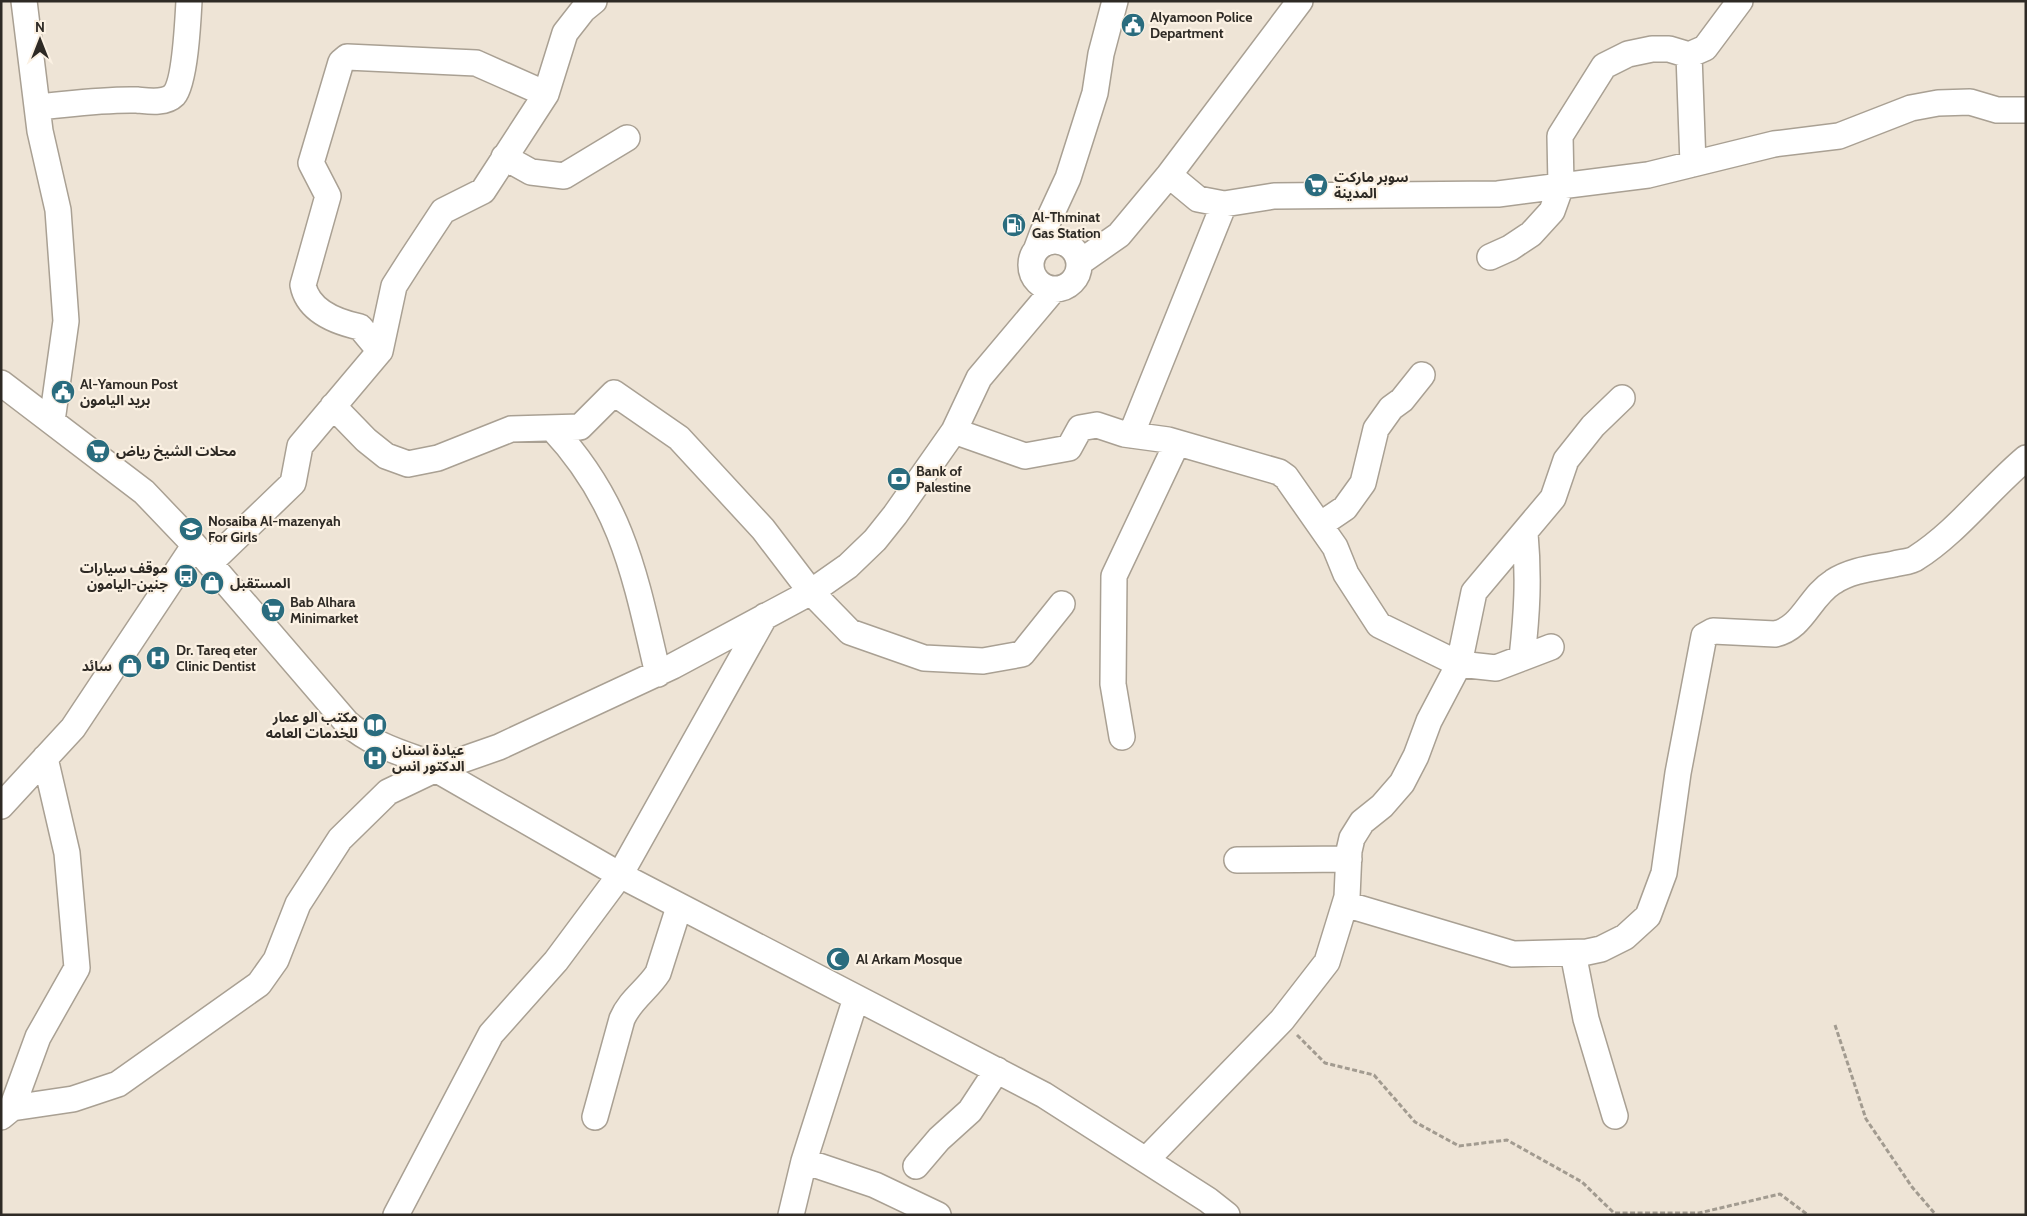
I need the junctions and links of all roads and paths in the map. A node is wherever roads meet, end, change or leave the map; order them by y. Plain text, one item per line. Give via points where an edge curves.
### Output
1 (24, 1) edge
2 (189, 1) edge
3 (594, 1) edge
4 (1114, 1) edge
5 (1300, 1) edge
6 (1740, 1) edge
7 (1689, 55) junction
8 (546, 94) junction
9 (38, 107) junction
10 (2026, 110) edge
11 (628, 138) dead end
12 (504, 157) junction
13 (1693, 164) junction
14 (1169, 175) junction
15 (1561, 186) junction
16 (1224, 204) junction
17 (1037, 248) junction
18 (1490, 257) dead end
19 (1079, 263) junction
20 (1054, 289) junction
21 (380, 351) junction
22 (1422, 375) dead end
23 (1, 383) edge
24 (1622, 398) dead end
25 (333, 406) junction
26 (52, 421) junction
27 (552, 428) junction
28 (954, 432) junction
29 (1131, 435) junction
30 (1177, 443) junction
31 (2026, 458) edge
32 (1320, 525) junction
33 (1525, 533) junction
34 (202, 554) junction
35 (811, 592) junction
36 (1062, 604) dead end
37 (765, 616) junction
38 (1551, 647) dead end
39 (1522, 658) junction
40 (1459, 664) junction
41 (658, 674) junction
42 (1122, 737) dead end
43 (45, 758) junction
44 (436, 769) junction
45 (1, 806) edge
46 (1349, 859) junction
47 (1237, 860) dead end
48 (620, 875) junction
49 (1346, 904) junction
50 (679, 907) junction
51 (1573, 954) junction
52 (856, 998) junction
53 (1282, 1020) junction
54 (1835, 1025) dead end
55 (997, 1070) junction
56 (6, 1112) edge
57 (1615, 1116) dead end
58 (595, 1117) dead end
59 (1146, 1160) junction
60 (804, 1161) junction
61 (916, 1166) dead end
62 (396, 1215) edge
63 (791, 1215) edge
64 (938, 1215) edge
65 (1227, 1215) edge
66 (1808, 1215) edge
67 (1936, 1215) edge

1 - 9 street
2 - 9 street via 184,66 174,94 167,99 112,99
3 - 8 street via 565,33
4 - 17 street via 1095,93 1071,169
5 - 14 street
6 - 7 street via 1705,48
7 - 13 street
7 - 15 street via 1669,49 1652,49 1628,54 1604,66 1560,136
8 - 12 street
8 - 21 street via 476,63 348,57 341,62 311,163 328,196 303,285 315,309 343,324 360,327
9 - 26 street via 40,131 58,210 66,321
10 - 13 street via 1997,110 1970,102 1938,103 1911,108 1839,136 1774,144
11 - 12 street via 564,176 531,172
12 - 21 street via 483,191 443,211 394,286
13 - 15 street via 1648,175
14 - 16 street via 1198,199
14 - 19 street via 1119,236
15 - 16 street via 1498,194 1274,196
15 - 18 street via 1552,211 1531,234
16 - 29 street
17 - 19 street via 1052,241 1067,244
17 - 20 street via 1031,262 1034,278
19 - 20 street via 1075,278 1069,284
20 - 28 street via 979,378
21 - 25 street
22 - 32 street via 1402,400 1390,408 1376,429 1363,483 1345,508
23 - 26 street
24 - 33 street via 1593,426 1566,460 1553,498
25 - 27 street via 386,456 408,464 438,458 511,429
25 - 34 street via 300,446 293,483
26 - 34 street via 144,492
27 - 35 street via 580,427 614,393 679,438 763,529
27 - 41 street via 584,467 617,526 634,574
28 - 29 street via 1025,456 1069,448 1080,428 1089,426 1097,425
28 - 35 street via 875,540 848,566
29 - 30 street
30 - 32 street via 1279,472
30 - 42 street via 1114,576 1113,684
31 - 51 street via 1947,534 1915,560 1858,571 1833,581 1785,632 1714,632 1704,636 1678,773 1664,872 1648,916 1614,944
32 - 40 street via 1378,625
33 - 39 street via 1527,617
33 - 40 street via 1474,592
34 - 43 street via 73,728
34 - 44 street via 347,723 380,745
35 - 36 street via 850,632 924,658 983,661 1022,654
35 - 37 street
37 - 41 street
37 - 48 street
38 - 39 street
39 - 40 street via 1496,668
40 - 46 street via 1429,721 1402,784 1356,830
41 - 44 street via 499,747
43 - 45 street
43 - 56 street via 67,853 77,968 38,1037
44 - 48 street
44 - 56 street via 388,792 340,839 298,904 276,960 260,984 118,1084 73,1099
46 - 47 street
46 - 49 street
48 - 50 street
48 - 62 street via 556,961 491,1034
49 - 51 street via 1512,954
49 - 53 street via 1327,962
50 - 52 street
50 - 58 street via 658,973 629,1005 622,1019
51 - 57 street via 1586,1019
52 - 55 street
52 - 60 street
53 - 59 street
53 - 66 path via 1325,1063 1374,1075 1415,1122 1459,1146 1507,1140 1582,1182 1614,1213 1699,1213 1780,1194
54 - 67 path via 1866,1119 1912,1187
55 - 59 street via 1044,1095
55 - 61 street via 970,1111 939,1139
59 - 65 street
60 - 63 street
60 - 64 street via 875,1185

